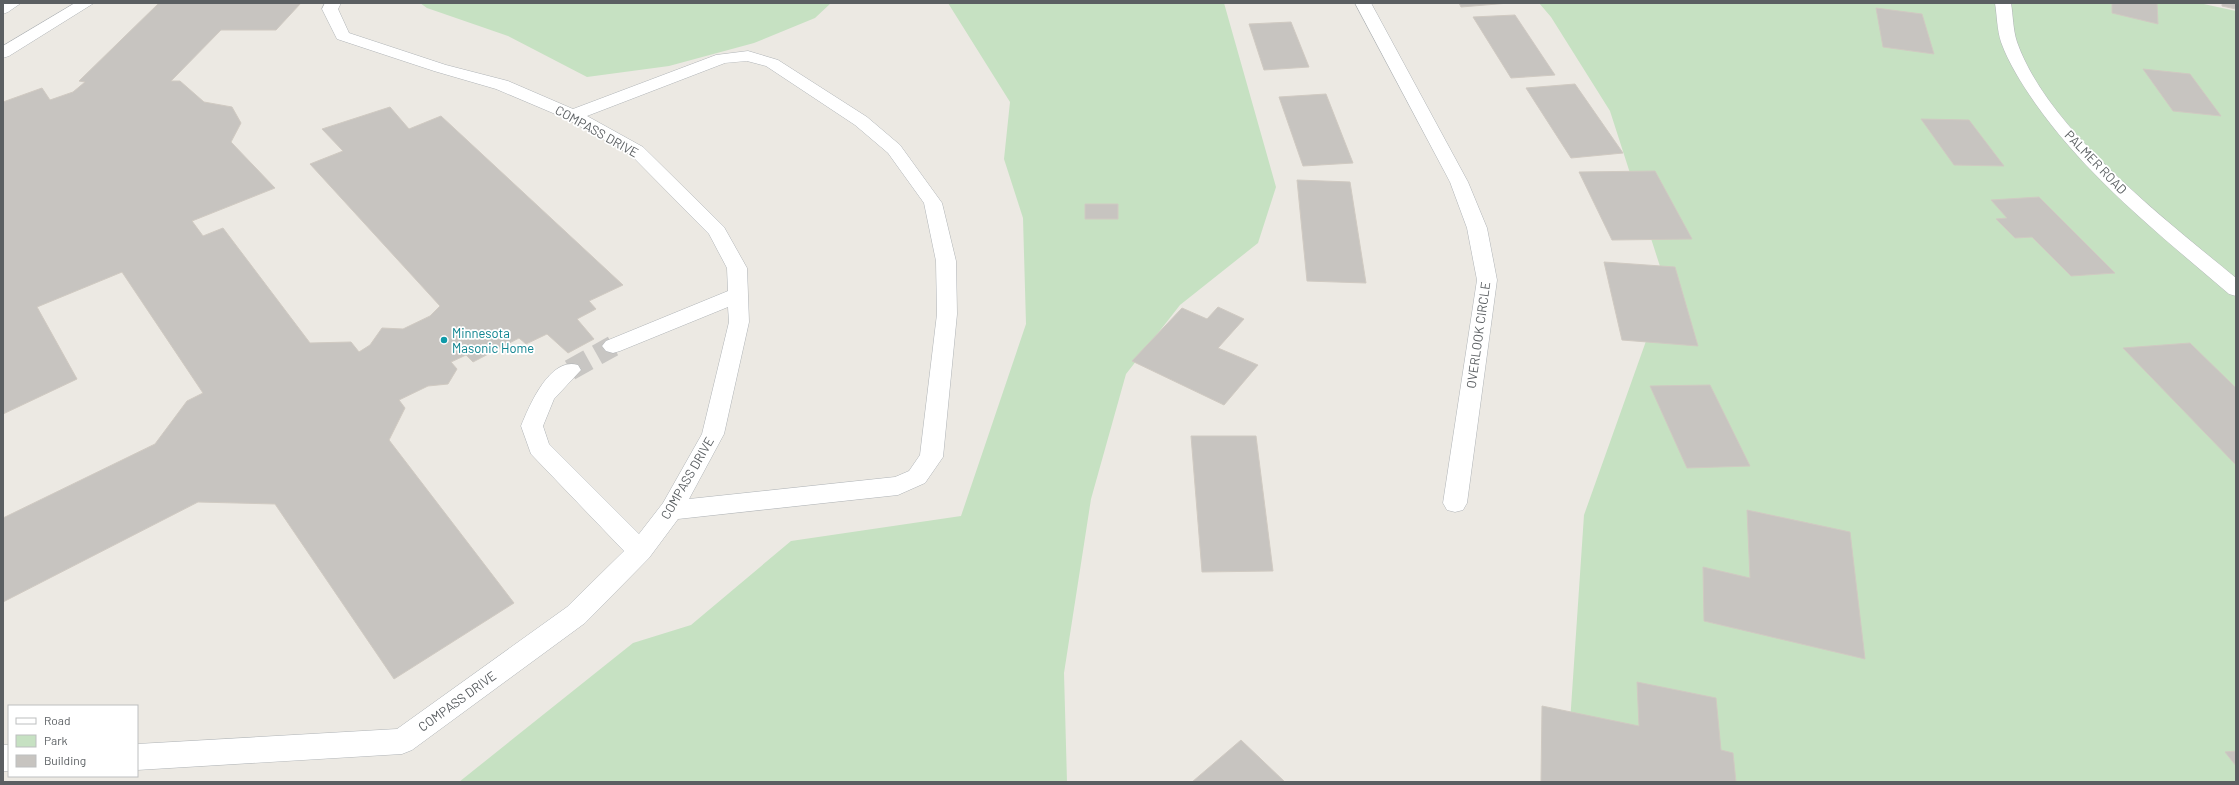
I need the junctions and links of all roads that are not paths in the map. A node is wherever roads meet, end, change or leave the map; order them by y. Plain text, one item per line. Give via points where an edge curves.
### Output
1 (13, 3) edge
2 (86, 3) edge
3 (333, 3) edge
4 (1363, 3) edge
5 (2003, 3) edge
6 (3, 9) edge
7 (3, 53) edge
8 (573, 115) junction
9 (2236, 289) edge
10 (738, 294) junction
11 (613, 346) tunnel mouth
12 (570, 370) tunnel mouth
13 (1455, 503) dead end
14 (671, 510) junction
15 (640, 551) junction
16 (138, 756) edge

1 - 6 street
2 - 7 street
3 - 8 street, COMPASS DRIVE via 330,9 343,36 440,68 502,85
4 - 13 street, OVERLOOK CIRCLE via 1459,182 1478,228 1487,280
5 - 9 street, PALMER ROAD via 2002,20 2017,60 2043,104 2085,154 2141,208
8 - 10 street, COMPASS DRIVE via 637,151 717,231 737,268
8 - 14 street via 722,58 748,56 772,63 862,121 894,149 933,203 944,247 947,314 931,457 917,477 898,486
10 - 11 street
10 - 14 street, COMPASS DRIVE via 739,322 713,434
12 - 15 street via 546,395 532,426 538,448
14 - 15 street, COMPASS DRIVE
15 - 16 street, COMPASS DRIVE via 576,615 402,741

